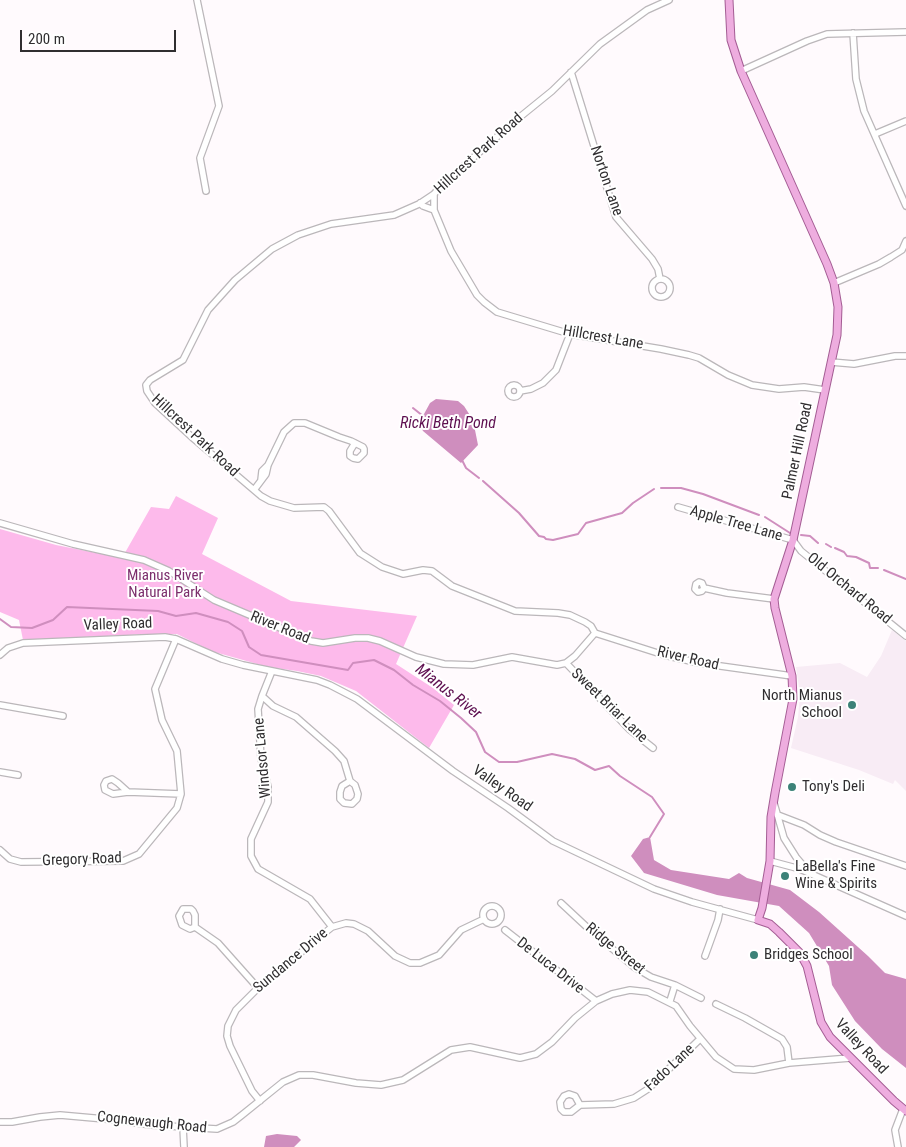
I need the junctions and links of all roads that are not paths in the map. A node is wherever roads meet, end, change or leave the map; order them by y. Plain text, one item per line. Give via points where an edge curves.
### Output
1 (197, 0) edge
2 (669, 0) edge
3 (729, 0) edge
4 (906, 32) edge
5 (853, 33) junction
6 (741, 71) junction
7 (571, 72) junction
8 (906, 121) edge
9 (874, 134) junction
10 (206, 191) dead end
11 (434, 194) junction
12 (420, 203) junction
13 (906, 206) edge
14 (434, 210) junction
15 (906, 241) edge
16 (904, 252) edge
17 (660, 279) dead end
18 (834, 283) junction
19 (570, 334) junction
20 (906, 356) edge
21 (831, 362) junction
22 (825, 390) junction
23 (520, 391) dead end
24 (355, 443) dead end
25 (254, 490) junction
26 (678, 507) dead end
27 (0, 523) edge
28 (793, 540) junction
29 (704, 588) dead end
30 (774, 599) junction
31 (595, 633) junction
32 (906, 636) edge
33 (176, 639) junction
34 (0, 655) edge
35 (566, 664) junction
36 (272, 671) junction
37 (792, 676) junction
38 (262, 696) junction
39 (0, 705) edge
40 (63, 716) dead end
41 (653, 748) dead end
42 (0, 772) edge
43 (18, 775) dead end
44 (350, 781) dead end
45 (128, 792) dead end
46 (181, 794) junction
47 (774, 802) junction
48 (778, 816) junction
49 (0, 850) edge
50 (770, 860) junction
51 (906, 866) edge
52 (810, 874) junction
53 (561, 903) dead end
54 (720, 909) junction
55 (906, 916) edge
56 (484, 919) dead end
57 (758, 920) junction
58 (195, 927) dead end
59 (332, 927) junction
60 (505, 930) dead end
61 (706, 956) dead end
62 (675, 985) junction
63 (258, 988) junction
64 (701, 998) dead end
65 (596, 1001) junction
66 (670, 1001) junction
67 (716, 1004) dead end
68 (700, 1039) junction
69 (850, 1058) junction
70 (789, 1063) junction
71 (260, 1101) junction
72 (580, 1105) dead end
73 (904, 1110) edge
74 (0, 1122) edge
75 (183, 1127) junction
76 (184, 1147) edge
77 (898, 1147) edge

1 - 10 street via 219,106 200,158
2 - 7 street, Hillcrest Park Road via 647,10 617,31
3 - 6 main road, Palmer Hill Road via 731,40
4 - 5 street
5 - 6 street via 817,37
5 - 9 street via 856,79
6 - 18 main road, Palmer Hill Road
7 - 11 street, Hillcrest Park Road
7 - 17 street, Norton Lane via 616,217 652,259
8 - 9 street
9 - 13 street
11 - 12 street, Hillcrest Park Road
11 - 14 street, Hillcrest Lane
12 - 14 street
12 - 25 street, Hillcrest Park Road via 394,215 331,224 298,235 272,249 235,280 208,310 183,360 148,382 146,391 155,403
14 - 19 street, Hillcrest Lane via 451,251 484,302 497,312
15 - 16 street
16 - 18 street
18 - 21 main road, Palmer Hill Road via 838,318
19 - 22 street, Hillcrest Lane via 700,358 741,381 766,388
19 - 23 street via 556,370 543,383
20 - 21 street via 854,364
21 - 22 main road, Palmer Hill Road
22 - 28 main road, Palmer Hill Road
24 - 25 street via 305,423 294,423 284,432 266,474
25 - 31 street, Hillcrest Park Road via 270,500 294,508 324,507 360,553 392,572 432,571 452,586 504,607 570,616 591,626
26 - 28 street, Apple Tree Lane
27 - 35 street, River Road via 144,560 169,570 214,600 311,641 323,643 368,638 444,664 473,665 512,657 549,665
28 - 30 main road, Palmer Hill Road
28 - 32 street, Old Orchard Road
29 - 30 street
30 - 37 main road, Palmer Hill Road
31 - 35 street
31 - 37 street, River Road via 699,663
33 - 34 street, Valley Road via 150,637 24,643 8,648
33 - 36 street, Valley Road via 222,659
33 - 46 street via 155,689 162,720 177,751
35 - 41 street, Sweet Briar Lane via 629,729
36 - 38 street, Windsor Lane
36 - 54 street, Valley Road via 316,680 350,695 553,841 654,890
37 - 47 main road, Palmer Hill Road via 792,710
38 - 44 street via 273,706 296,717 335,751 344,761
38 - 59 street, Windsor Lane via 258,709 268,802 251,840 251,856 258,868 310,899
39 - 40 street
42 - 43 street
45 - 46 street
46 - 49 street, Gregory Road via 177,808 139,854 123,861 21,862 10,859
47 - 48 street
47 - 50 main road, Palmer Hill Road
48 - 51 street via 836,842
48 - 52 street via 784,838
50 - 52 street
50 - 57 main road, Palmer Hill Road
52 - 55 street
53 - 62 street, Ridge Street via 634,967
54 - 57 street, Valley Road
54 - 61 street
56 - 59 street, Sundance Drive via 461,930 439,955 417,964 395,956 360,926
57 - 69 main road, Valley Road via 770,924 800,953 807,966 821,1022
58 - 63 street via 218,943
59 - 63 street, Sundance Drive
60 - 65 street, De Luca Drive
62 - 64 street, Ridge Street
62 - 66 street
63 - 71 street, Sundance Drive via 236,1010 227,1036 241,1070
65 - 66 street, Cognewaugh Road via 630,990 648,992
65 - 71 street, Cognewaugh Road via 536,1054 520,1058 470,1047 451,1050 403,1080 381,1085 299,1075 283,1082
66 - 68 street, Cognewaugh Road
67 - 70 street via 782,1039 787,1047
68 - 70 street, Cognewaugh Road via 725,1065 734,1069 754,1070
68 - 72 street, Fado Lane via 648,1089 634,1098 614,1104
69 - 70 street, Cognewaugh Road
69 - 73 main road, Valley Road
71 - 75 street, Cognewaugh Road via 223,1127
73 - 77 street via 895,1130
74 - 75 street, Cognewaugh Road via 60,1115
75 - 76 street

